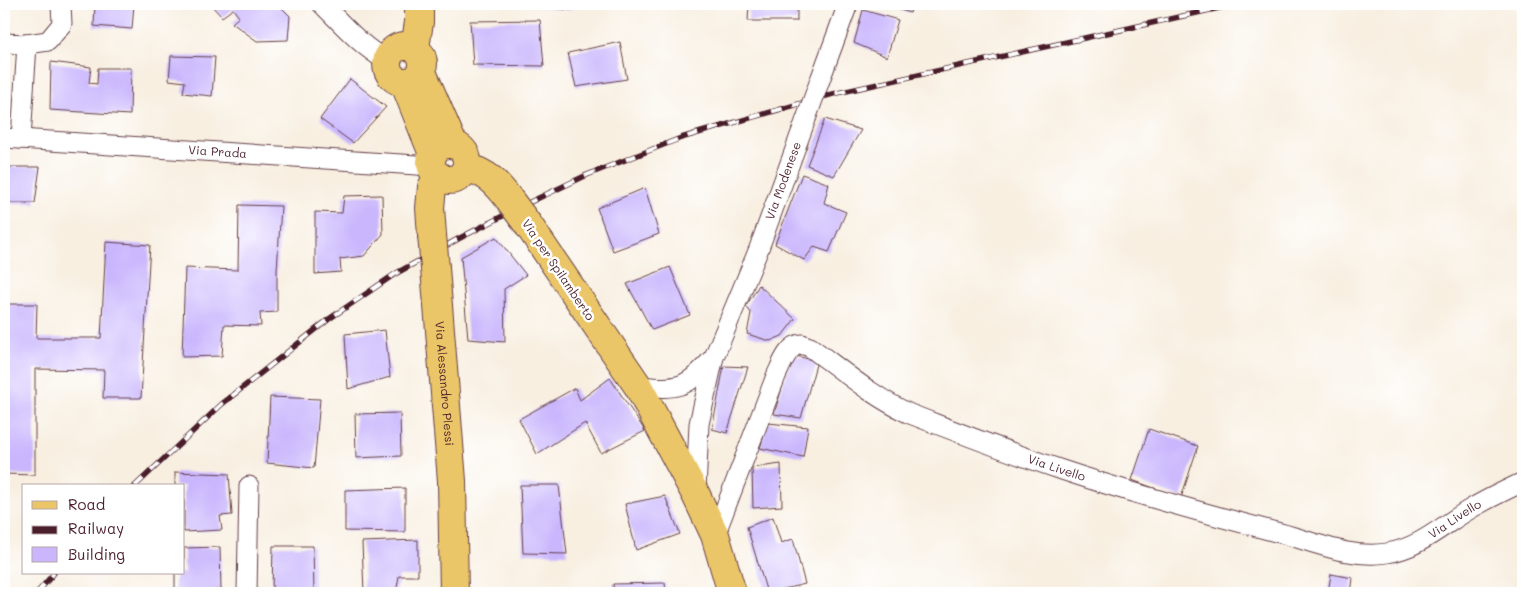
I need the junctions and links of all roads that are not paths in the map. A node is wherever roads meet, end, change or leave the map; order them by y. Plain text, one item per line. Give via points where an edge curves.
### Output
1 (61, 4) edge
2 (322, 4) edge
3 (419, 4) edge
4 (848, 4) edge
5 (4, 43) edge
6 (27, 44) junction
7 (387, 61) joint
8 (413, 67) junction
9 (12, 138) edge
10 (445, 162) junction
11 (714, 357) junction
12 (638, 386) junction
13 (1523, 482) edge
14 (249, 486) dead end
15 (696, 495) junction
16 (715, 535) junction
17 (247, 593) edge
18 (454, 593) edge
19 (732, 593) edge

1 - 6 street via 62,24 48,41
2 - 7 street via 359,42
3 - 8 main road
4 - 11 street, Via Modenese, bridge via 758,252
5 - 6 street
6 - 9 street
7 - 8 main road via 393,51 404,46
8 - 10 main road
9 - 10 street, Via Prada
10 - 12 main road, Via per Spilamberto, bridge via 482,172 499,185
10 - 18 main road, Via Alessandro Plessi, bridge via 432,187 430,208 452,481
11 - 12 street, Via Modenese via 694,378 680,386
11 - 15 street, Via Modenese via 699,424
12 - 15 main road, Via Modenese
13 - 16 street, Via Livello via 1473,507 1411,547 1385,554 1349,553 1115,487 910,414 876,397 802,344 790,351 776,376
14 - 17 street
15 - 16 main road, Via Modenese
16 - 19 main road, Via Modenese

